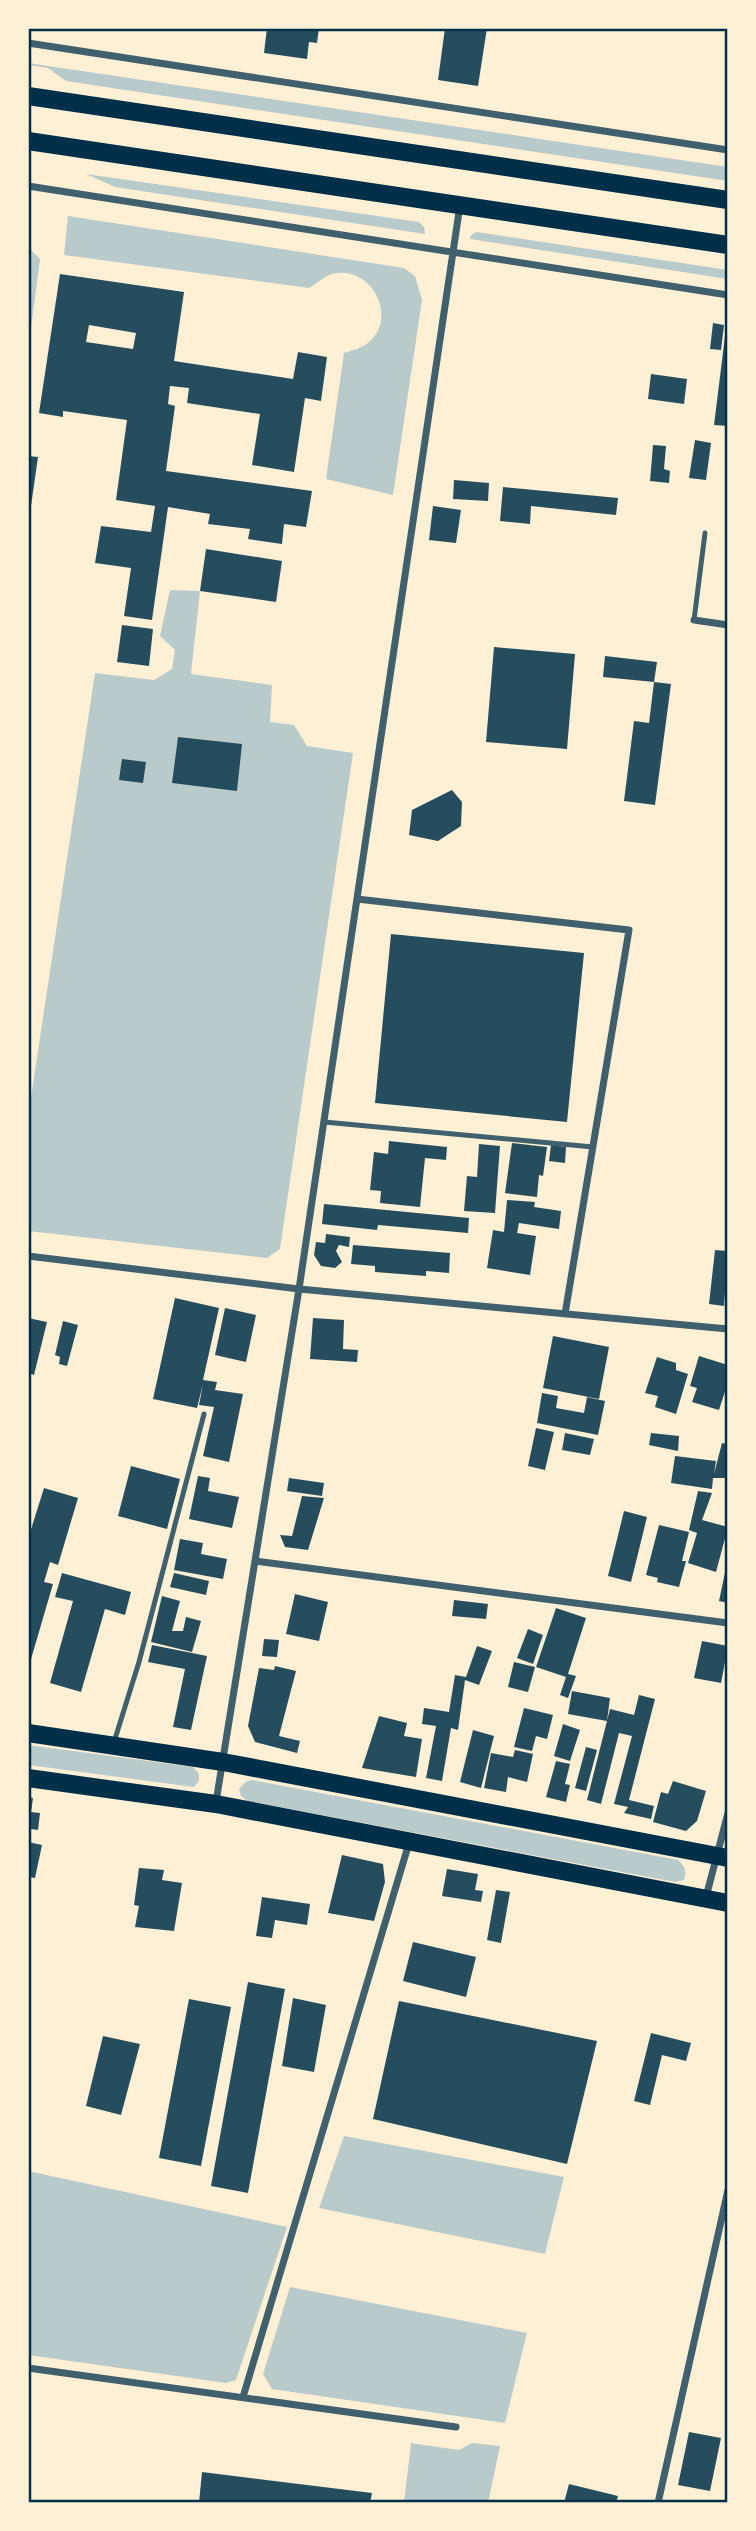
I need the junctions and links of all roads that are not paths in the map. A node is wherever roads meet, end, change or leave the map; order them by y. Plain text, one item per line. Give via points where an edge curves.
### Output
1 (28, 43) edge
2 (28, 96) edge
3 (28, 141) edge
4 (728, 150) edge
5 (28, 186) edge
6 (728, 200) edge
7 (460, 204) junction
8 (728, 245) edge
9 (454, 253) junction
10 (728, 295) edge
11 (705, 533) dead end
12 (694, 620) joint
13 (728, 625) edge
14 (357, 899) junction
15 (324, 1122) junction
16 (593, 1147) junction
17 (28, 1256) edge
18 (299, 1289) junction
19 (565, 1314) junction
20 (728, 1329) edge
21 (204, 1414) dead end
22 (255, 1561) junction
23 (728, 1623) edge
24 (28, 1733) edge
25 (114, 1745) junction
26 (223, 1762) junction
27 (28, 1777) edge
28 (216, 1804) junction
29 (728, 1813) edge
30 (409, 1843) junction
31 (722, 1857) edge
32 (706, 1898) junction
33 (728, 1903) edge
34 (728, 2190) edge
35 (28, 2368) edge
36 (243, 2398) junction
37 (456, 2427) dead end
38 (658, 2503) edge

1 - 4 street
2 - 6 main road
3 - 7 main road
5 - 9 street
7 - 8 main road
7 - 9 street
9 - 10 street
9 - 14 street
11 - 12 lane
12 - 13 street
14 - 15 street
14 - 16 street via 629,930
15 - 16 lane
15 - 18 street
16 - 19 street
17 - 18 street
18 - 19 street
18 - 22 street
19 - 20 street
21 - 25 lane
22 - 23 street
22 - 26 street
24 - 25 main road
25 - 26 main road
26 - 28 street
26 - 31 main road
27 - 28 main road
28 - 30 main road
29 - 31 street
30 - 32 main road
30 - 36 street
31 - 32 street
32 - 33 main road
34 - 38 street
35 - 36 street
36 - 37 street

